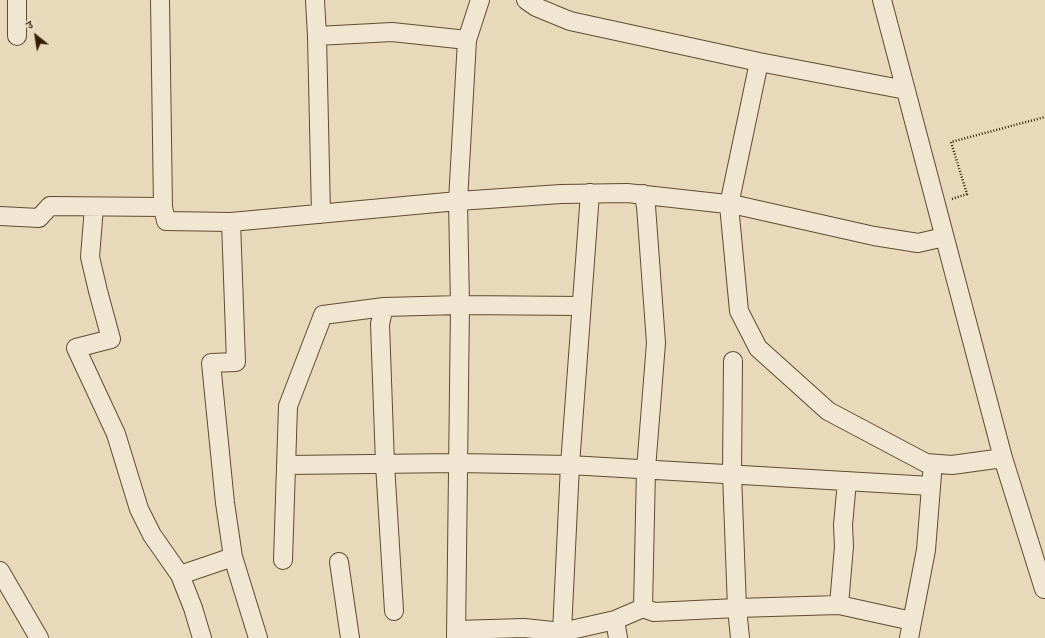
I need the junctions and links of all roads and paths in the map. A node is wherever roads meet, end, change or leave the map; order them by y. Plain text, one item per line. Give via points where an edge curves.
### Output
1 (17, 0) edge
2 (160, 0) edge
3 (315, 0) edge
4 (480, 0) edge
5 (526, 0) edge
6 (882, 0) edge
7 (17, 36) dead end
8 (317, 36) junction
9 (468, 40) junction
10 (759, 62) junction
11 (906, 90) junction
12 (1045, 117) edge
13 (590, 194) junction
14 (643, 194) junction
15 (458, 201) junction
16 (729, 204) junction
17 (936, 204) junction
18 (94, 207) junction
19 (163, 207) junction
20 (321, 214) junction
21 (0, 216) edge
22 (231, 222) junction
23 (944, 237) junction
24 (460, 305) junction
25 (581, 306) junction
26 (384, 307) junction
27 (733, 361) dead end
28 (1003, 458) junction
29 (458, 463) junction
30 (932, 463) junction
31 (385, 464) junction
32 (286, 465) junction
33 (570, 465) junction
34 (646, 470) junction
35 (732, 474) junction
36 (847, 481) junction
37 (931, 486) junction
38 (233, 557) junction
39 (283, 560) dead end
40 (339, 562) dead end
41 (0, 571) edge
42 (180, 575) junction
43 (1045, 588) edge
44 (839, 604) junction
45 (643, 608) junction
46 (736, 608) junction
47 (394, 611) dead end
48 (615, 620) junction
49 (912, 620) junction
50 (562, 632) junction
51 (456, 634) edge
52 (39, 638) edge
53 (202, 638) edge
54 (258, 638) edge
55 (350, 638) edge
56 (618, 638) edge
57 (740, 638) edge
58 (909, 638) edge

1 - 7 street
2 - 19 street
3 - 8 street
4 - 9 street
5 - 10 street via 570,21
6 - 11 street
8 - 9 street via 392,32
8 - 20 street
9 - 15 street
10 - 11 street
10 - 16 street
11 - 17 street
12 - 17 path via 951,142 967,194
13 - 14 street
13 - 15 street
13 - 25 street
14 - 16 street
14 - 34 street via 656,343
15 - 20 street
15 - 24 street
16 - 23 street via 874,236 918,243
16 - 30 street via 739,311 758,348 828,411 926,463
17 - 23 street
18 - 19 street
18 - 21 street via 50,206 39,218
18 - 42 street via 90,257 111,339 76,348 116,434 139,509 152,535
19 - 22 street via 166,221
20 - 22 street
22 - 38 street via 236,362 212,363 225,503
23 - 28 street
24 - 25 street
24 - 26 street
24 - 29 street
25 - 33 street
26 - 31 street via 380,324
26 - 32 street via 323,315 288,406
27 - 35 street
28 - 30 street via 952,465
28 - 43 street
29 - 31 street
29 - 33 street
29 - 51 street
30 - 37 street
31 - 32 street
31 - 47 street
32 - 39 street
33 - 34 street
33 - 50 street
34 - 35 street
34 - 45 street
35 - 36 street
35 - 46 street
36 - 37 street
36 - 44 street
37 - 49 street via 926,550
38 - 42 street
38 - 54 street
40 - 55 street
41 - 52 street
42 - 53 street
44 - 46 street
44 - 49 street
45 - 46 street via 654,612
45 - 48 street
46 - 57 street
48 - 50 street
48 - 56 street
49 - 58 street
50 - 51 street via 524,628

